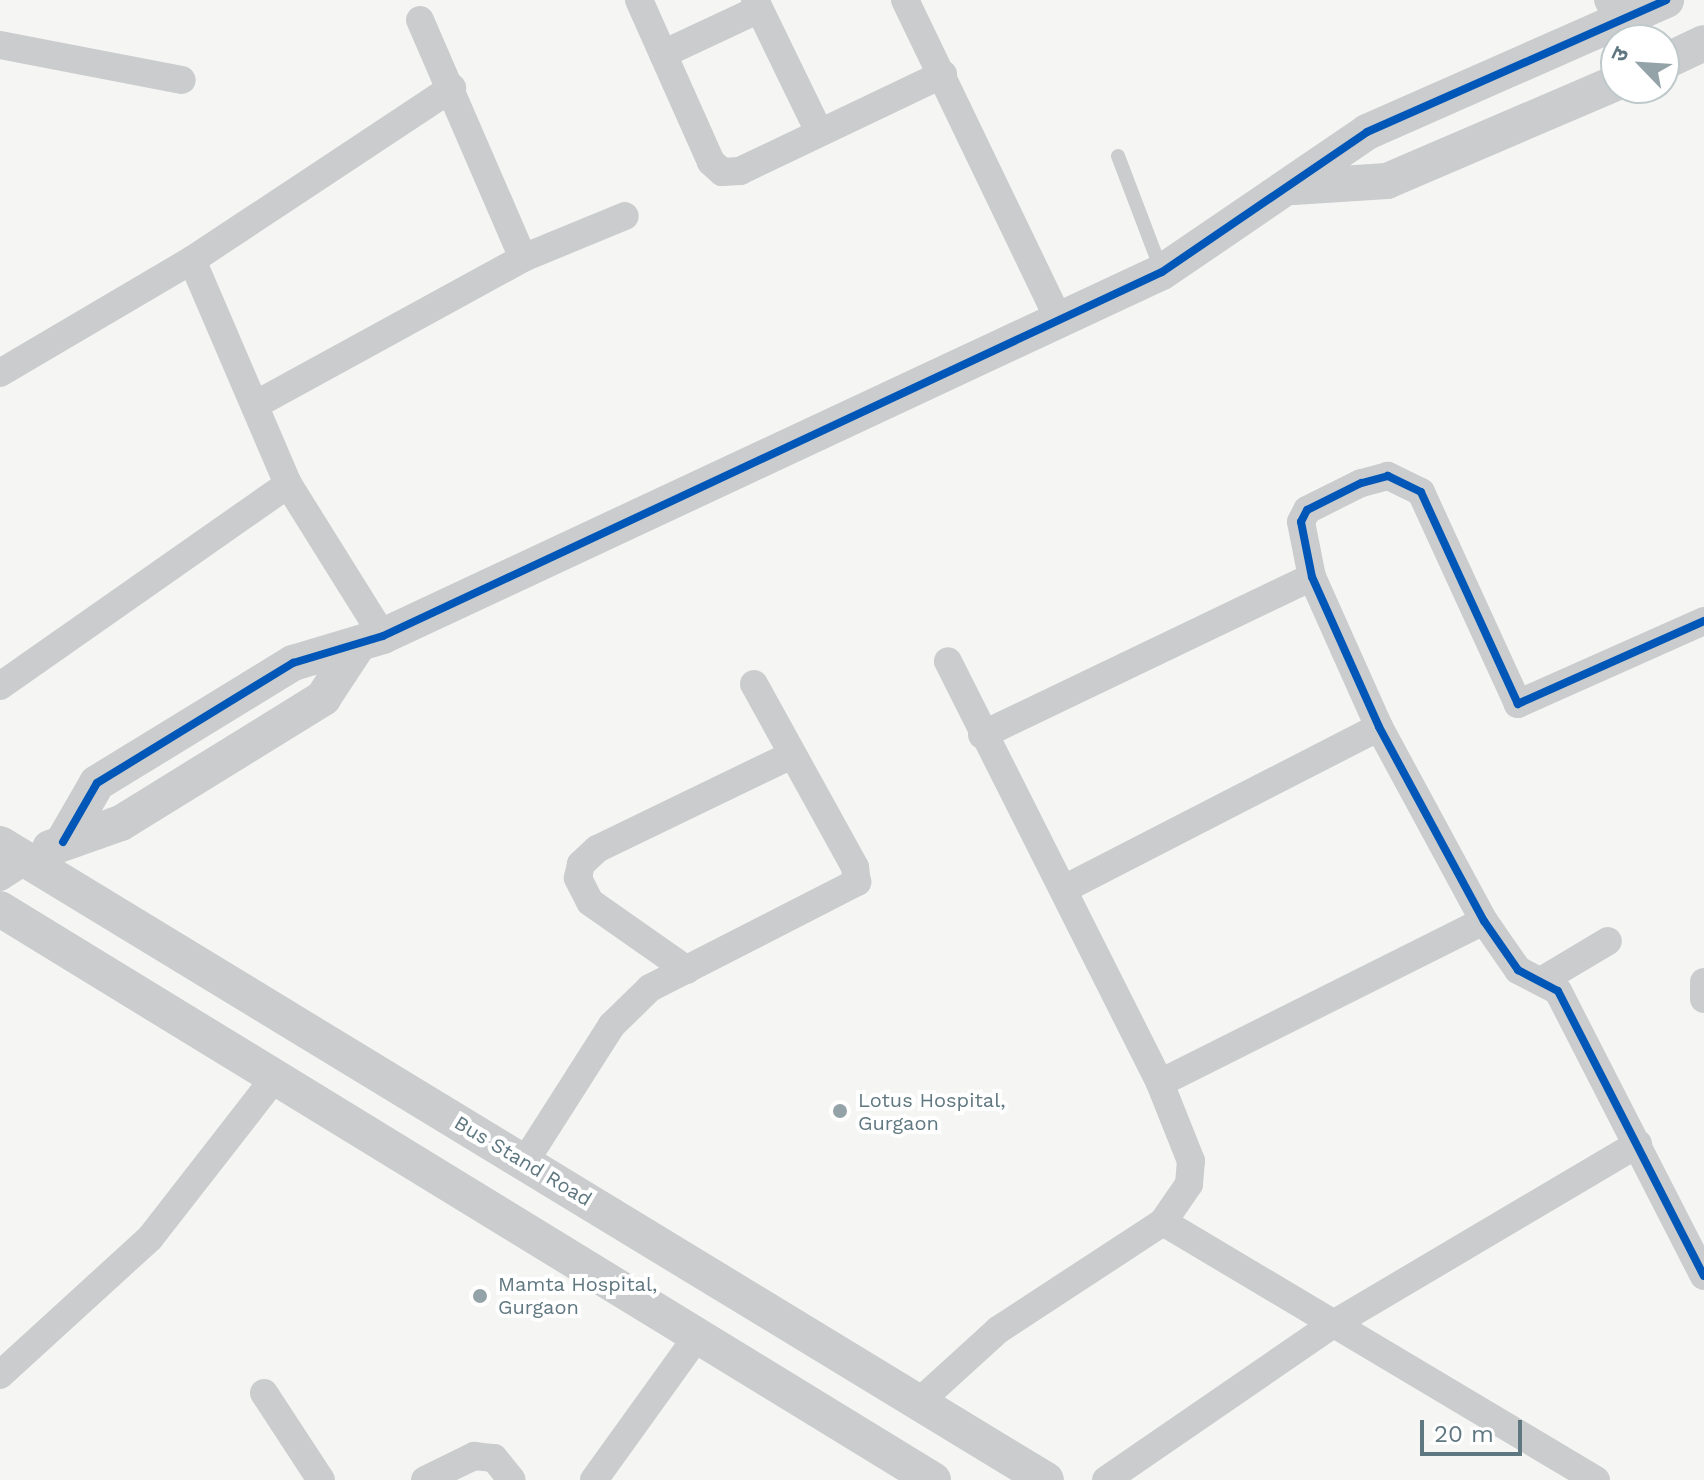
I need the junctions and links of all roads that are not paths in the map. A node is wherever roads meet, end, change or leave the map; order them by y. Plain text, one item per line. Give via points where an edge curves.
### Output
1 (639, 0) edge
2 (905, 0) edge
3 (1666, 0) edge
4 (757, 5) edge
5 (420, 20) dead end
6 (1619, 21) edge
7 (1704, 43) edge
8 (0, 45) edge
9 (663, 54) junction
10 (1680, 54) edge
11 (943, 74) junction
12 (182, 80) dead end
13 (452, 88) junction
14 (1600, 90) edge
15 (819, 132) junction
16 (1118, 156) dead end
17 (1294, 187) junction
18 (625, 216) dead end
19 (523, 258) junction
20 (192, 260) junction
21 (1162, 272) junction
22 (1059, 320) junction
23 (0, 373) edge
24 (255, 405) junction
25 (288, 484) junction
26 (1312, 577) junction
27 (1704, 621) edge
28 (370, 642) junction
29 (948, 661) dead end
30 (754, 684) dead end
31 (0, 686) edge
32 (1379, 727) junction
33 (982, 735) junction
34 (789, 756) junction
35 (9, 860) edge
36 (1064, 889) junction
37 (0, 909) edge
38 (1484, 921) junction
39 (1608, 941) dead end
40 (687, 970) junction
41 (1546, 978) junction
42 (1704, 982) edge
43 (1704, 999) edge
44 (273, 1080) junction
45 (1160, 1083) junction
46 (1638, 1144) junction
47 (524, 1163) junction
48 (1163, 1222) junction
49 (1704, 1276) edge
50 (1330, 1326) junction
51 (699, 1334) junction
52 (0, 1375) edge
53 (264, 1393) dead end
54 (919, 1402) junction
55 (321, 1480) edge
56 (425, 1480) edge
57 (512, 1480) edge
58 (594, 1480) edge
59 (933, 1480) edge
60 (1046, 1480) edge
61 (1106, 1480) edge
62 (1596, 1480) edge

1 - 9 street
2 - 11 street
3 - 6 street
4 - 9 street
4 - 15 street
5 - 13 street
6 - 17 street via 1367,132
7 - 10 street
8 - 12 street
9 - 15 street via 711,162 722,172 740,171
11 - 15 street
11 - 22 street
13 - 19 street
13 - 20 street
14 - 17 street via 1387,181
16 - 21 lane
17 - 21 street
18 - 19 street
19 - 24 street
20 - 23 street
20 - 24 street
21 - 22 street
22 - 28 street
24 - 25 street
25 - 28 street
25 - 31 street
26 - 27 street via 1301,522 1307,510 1388,476 1421,492 1518,704
26 - 32 street
26 - 33 street
28 - 35 street via 293,663 97,783 63,842
29 - 33 street
30 - 34 street
32 - 36 street
32 - 38 street
33 - 36 street
34 - 40 street via 855,867 857,882
34 - 40 street via 597,849 581,864 578,878 590,902
35 - 47 street, Bus Stand Road
36 - 45 street
37 - 44 street
38 - 41 street via 1518,970
38 - 45 street
39 - 41 street
40 - 47 street via 650,988 612,1025
41 - 46 street
42 - 43 street
44 - 51 street
44 - 52 street via 150,1238
45 - 48 street via 1191,1161 1189,1184
46 - 49 street
46 - 50 street
47 - 54 street, Bus Stand Road
48 - 50 street
48 - 54 street via 998,1330
50 - 61 street
50 - 62 street
51 - 58 street
51 - 59 street
53 - 55 street
54 - 60 street, Bus Stand Road
56 - 57 street via 474,1456 494,1458

